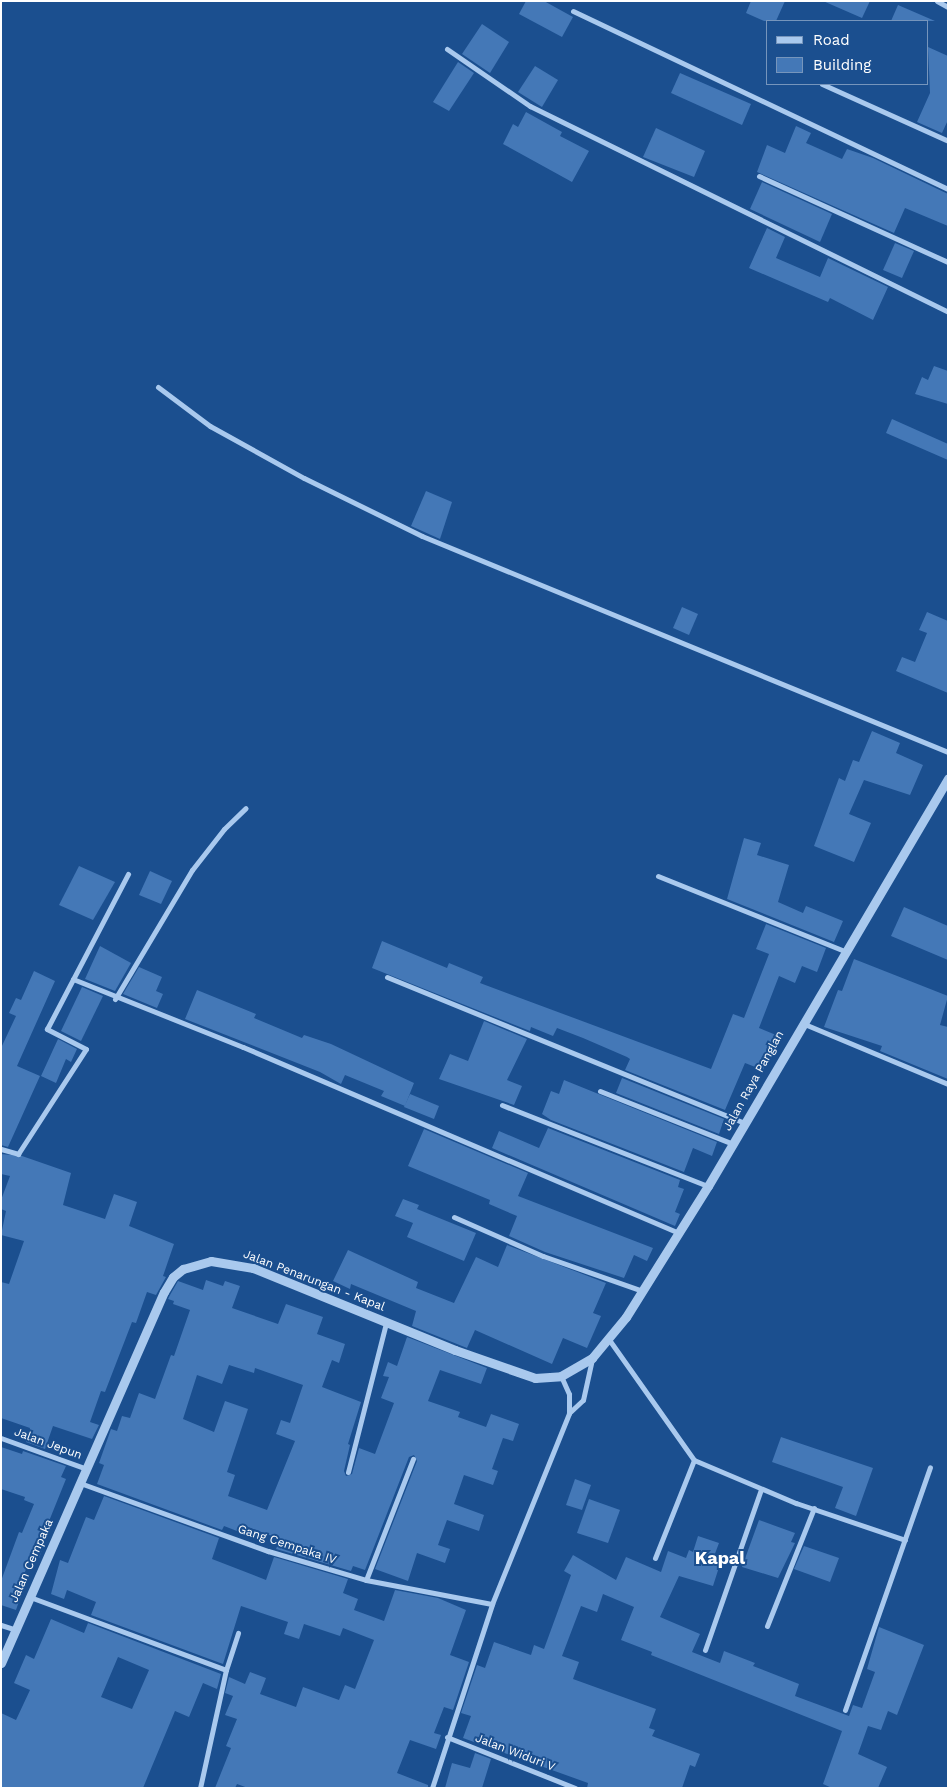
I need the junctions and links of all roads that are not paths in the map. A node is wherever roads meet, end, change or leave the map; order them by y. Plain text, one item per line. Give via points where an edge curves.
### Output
1 (937, 1) edge
2 (948, 7) edge
3 (573, 11) dead end
4 (447, 50) dead end
5 (824, 85) edge
6 (948, 141) edge
7 (759, 176) dead end
8 (948, 190) edge
9 (948, 262) edge
10 (948, 312) edge
11 (158, 388) dead end
12 (948, 752) edge
13 (948, 778) edge
14 (246, 808) dead end
15 (128, 874) dead end
16 (658, 876) dead end
17 (845, 951) junction
18 (387, 976) dead end
19 (73, 979) junction
20 (116, 999) junction
21 (801, 1023) junction
22 (948, 1084) edge
23 (600, 1091) dead end
24 (502, 1105) dead end
25 (745, 1123) junction
26 (733, 1144) junction
27 (1, 1149) edge
28 (708, 1186) junction
29 (454, 1218) dead end
30 (679, 1233) junction
31 (643, 1291) junction
32 (386, 1323) junction
33 (610, 1341) junction
34 (592, 1358) junction
35 (561, 1376) junction
36 (569, 1413) junction
37 (1, 1438) edge
38 (413, 1459) dead end
39 (694, 1460) junction
40 (930, 1467) dead end
41 (87, 1469) junction
42 (348, 1472) dead end
43 (80, 1482) junction
44 (761, 1489) junction
45 (814, 1508) junction
46 (905, 1540) junction
47 (655, 1558) dead end
48 (366, 1580) junction
49 (30, 1597) junction
50 (492, 1604) junction
51 (1, 1624) edge
52 (767, 1626) dead end
53 (16, 1630) junction
54 (238, 1634) dead end
55 (705, 1650) dead end
56 (1, 1663) edge
57 (226, 1670) junction
58 (845, 1710) dead end
59 (447, 1737) junction
60 (200, 1788) edge
61 (432, 1788) edge
62 (575, 1788) edge

1 - 2 street
3 - 8 street
4 - 10 street via 530,106
5 - 6 street
7 - 9 street
11 - 12 street via 210,426 304,478 422,536
13 - 17 street, Jalan Raya Panglan
14 - 20 street via 224,829 192,870
15 - 19 street
16 - 17 street
17 - 21 street, Jalan Raya Panglan
18 - 25 street
19 - 20 street
19 - 27 street via 47,1029 86,1049 18,1154
20 - 30 street via 243,1047
21 - 22 street
21 - 25 street, Jalan Raya Panglan
23 - 26 street
24 - 28 street
25 - 26 street, Jalan Raya Panglan
26 - 28 street, Jalan Raya Panglan
28 - 30 street, Jalan Raya Panglan
29 - 31 street via 544,1256
30 - 31 street, Jalan Raya Panglan
31 - 33 street, Jalan Raya Panglan
32 - 35 street, Jalan Penarungan - Kapal via 518,1373 535,1378
32 - 41 street, Jalan Penarungan - Kapal via 253,1268 211,1261 183,1269 173,1277 164,1292
32 - 42 street
33 - 34 street, Jalan Raya Panglan
33 - 39 street
34 - 35 street, Jalan Raya Panglan
34 - 36 street via 583,1400
35 - 36 street via 569,1394
36 - 50 street
37 - 41 street, Jalan Jepun
38 - 48 street
39 - 44 street
39 - 47 street
40 - 46 street
41 - 43 street, Jalan Cempaka
43 - 48 street, Gang Cempaka IV via 268,1551
43 - 49 street, Jalan Cempaka
44 - 45 street
44 - 55 street
45 - 46 street
45 - 52 street
46 - 58 street
48 - 50 street, Gang Cempaka IV
49 - 53 street, Jalan Cempaka
49 - 57 street
50 - 59 street
51 - 53 street
53 - 56 street, Jalan Cempaka
54 - 57 street
57 - 60 street
59 - 61 street
59 - 62 street, Jalan Widuri V

